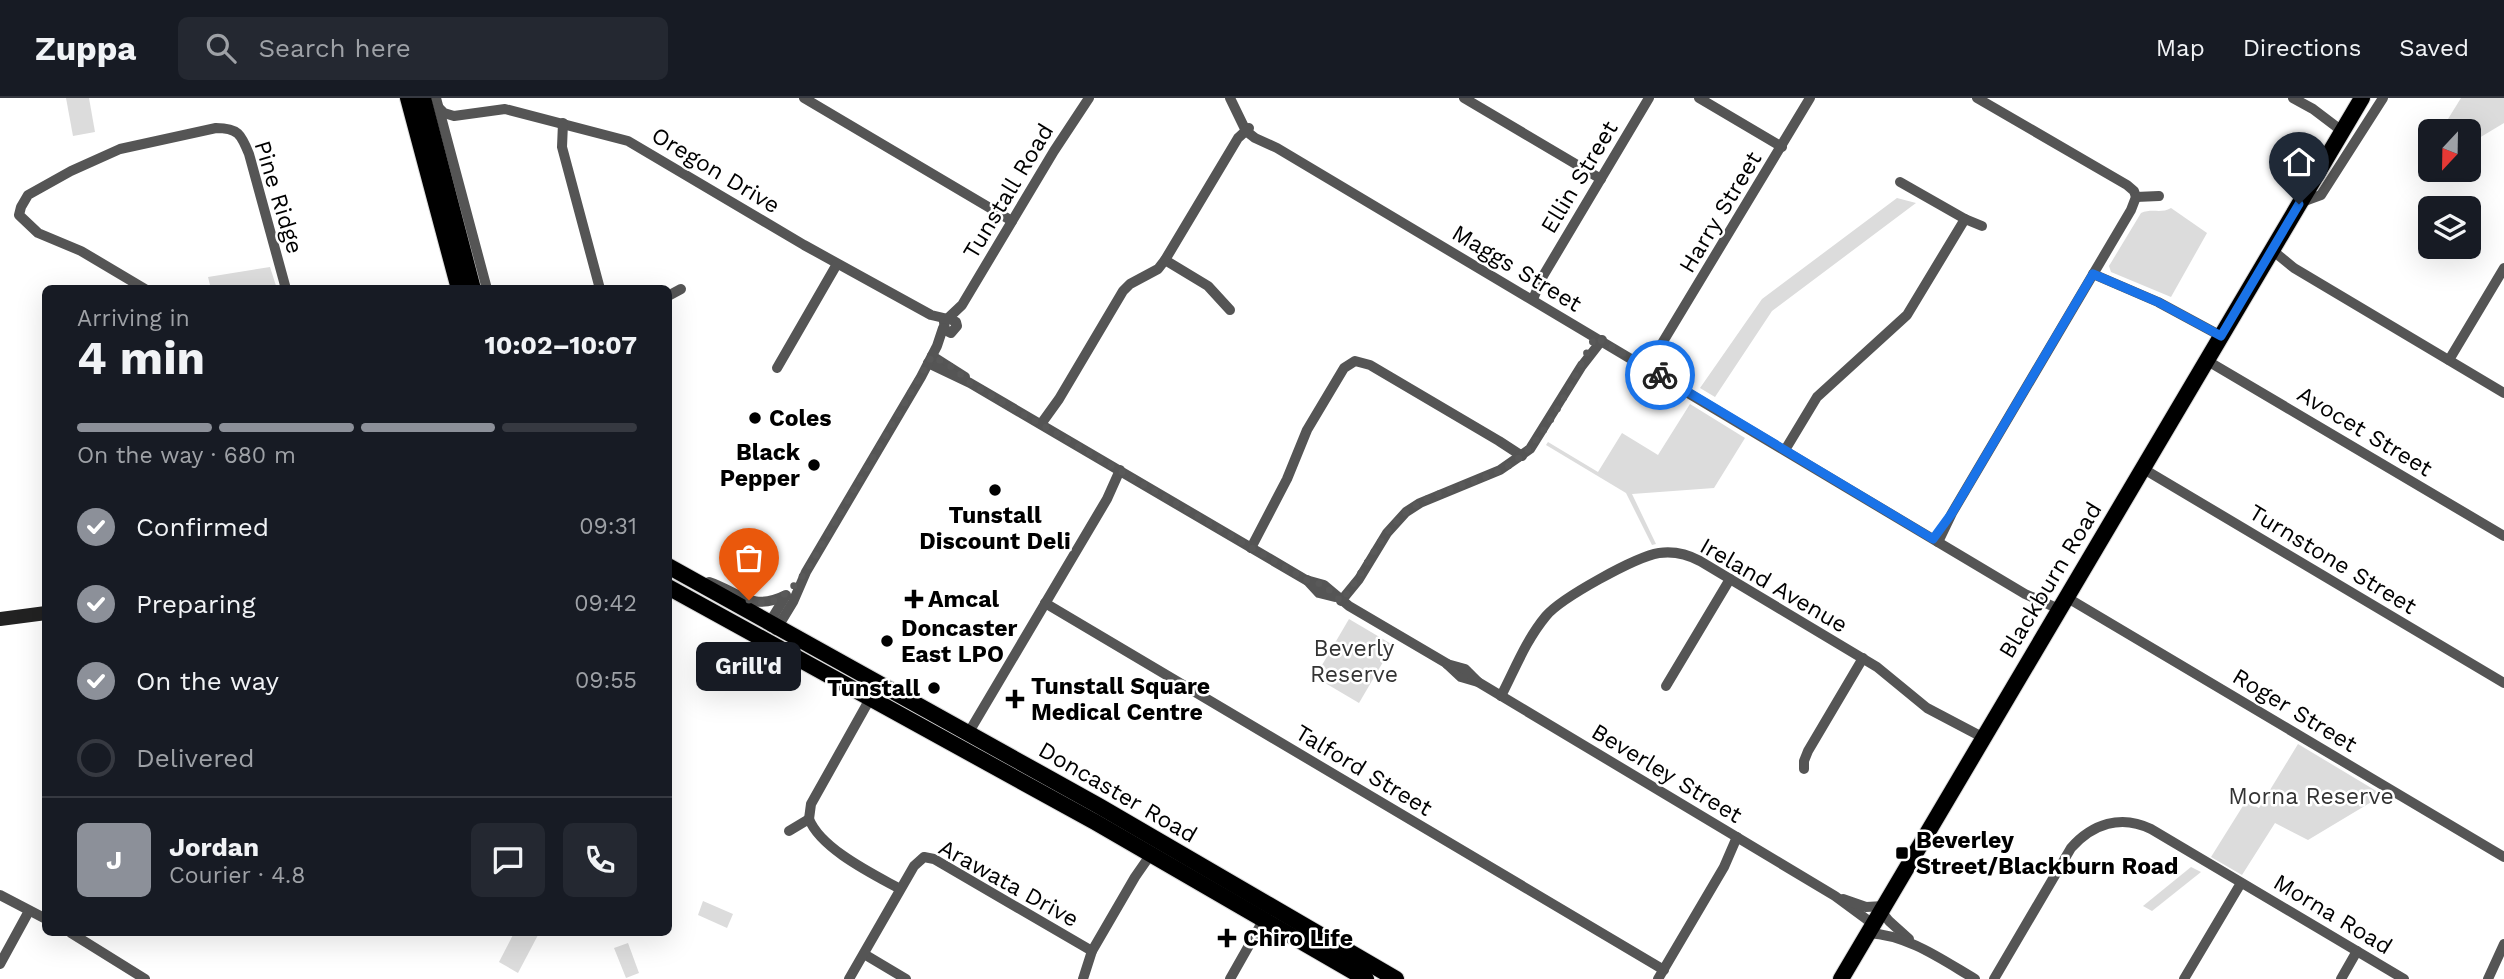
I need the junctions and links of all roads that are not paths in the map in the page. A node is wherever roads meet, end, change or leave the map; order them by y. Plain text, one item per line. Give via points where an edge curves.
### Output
1 (408, 98) edge
2 (423, 98) edge
3 (804, 98) edge
4 (1088, 98) edge
5 (1465, 98) edge
6 (1648, 98) edge
7 (1699, 98) edge
8 (1810, 98) edge
9 (1977, 98) edge
10 (2293, 98) edge
11 (2362, 98) edge
12 (2383, 98) edge
13 (1232, 100) edge
14 (438, 103) edge
15 (465, 116) junction
16 (563, 124) junction
17 (1246, 127) junction
18 (2344, 128) junction
19 (446, 134) junction
20 (1782, 146) junction
21 (1601, 178) junction
22 (1900, 182) dead end
23 (2159, 196) dead end
24 (2136, 197) junction
25 (2299, 204) junction
26 (1965, 219) junction
27 (1012, 221) junction
28 (1982, 226) dead end
29 (2269, 254) junction
30 (1165, 260) junction
31 (837, 264) junction
32 (2504, 268) edge
33 (2093, 274) junction
34 (138, 285) edge
35 (285, 285) edge
36 (458, 285) edge
37 (472, 285) edge
38 (486, 285) edge
39 (599, 285) edge
40 (681, 289) dead end
41 (672, 294) edge
42 (1530, 298) junction
43 (1230, 310) dead end
44 (949, 325) junction
45 (2221, 336) junction
46 (1599, 338) junction
47 (933, 355) junction
48 (2206, 360) junction
49 (2449, 360) junction
50 (776, 368) dead end
51 (1648, 368) junction
52 (2504, 393) edge
53 (1043, 425) junction
54 (1785, 450) junction
55 (1522, 456) junction
56 (2143, 468) junction
57 (1123, 472) junction
58 (2504, 536) edge
59 (1936, 540) junction
60 (1249, 546) junction
61 (672, 568) edge
62 (806, 572) junction
63 (1730, 579) junction
64 (672, 589) edge
65 (786, 595) junction
66 (1341, 601) junction
67 (1045, 603) junction
68 (2060, 608) junction
69 (42, 614) edge
70 (0, 619) edge
71 (775, 625) junction
72 (767, 641) junction
73 (1863, 659) junction
74 (2504, 683) edge
75 (1666, 686) dead end
76 (1497, 694) junction
77 (871, 697) junction
78 (968, 732) junction
79 (1982, 740) junction
80 (1804, 769) dead end
81 (809, 819) junction
82 (789, 831) dead end
83 (1741, 839) junction
84 (1151, 848) junction
85 (2504, 857) edge
86 (2241, 883) junction
87 (900, 889) junction
88 (0, 895) edge
89 (1836, 896) junction
90 (29, 911) junction
91 (42, 917) edge
92 (1264, 919) junction
93 (1877, 919) junction
94 (76, 936) edge
95 (2504, 944) edge
96 (1917, 946) junction
97 (1092, 951) junction
98 (2357, 951) junction
99 (864, 954) junction
100 (0, 964) edge
101 (1661, 974) edge
102 (145, 979) edge
103 (849, 979) edge
104 (906, 979) edge
105 (1083, 979) edge
106 (1230, 979) edge
107 (1366, 979) edge
108 (1396, 979) edge
109 (1841, 979) edge
110 (1975, 979) edge
111 (1994, 979) edge
112 (2184, 979) edge
113 (2341, 979) edge
114 (2404, 979) edge
115 (2488, 979) edge

1 - 36 main road
2 - 37 main road
3 - 27 street
4 - 27 street, Tunstall Road
5 - 21 street
6 - 21 street, Ellin Street
7 - 20 street
8 - 20 street, Harry Street
9 - 24 street via 2127,185
10 - 18 street
11 - 18 main road, Blackburn Road
12 - 25 street, Blackburn Road via 2321,195
13 - 17 street
14 - 15 street, Oregon Drive via 449,116
14 - 19 street
15 - 16 street, Oregon Drive via 496,108
15 - 19 street
16 - 31 street, Oregon Drive via 633,143
16 - 39 street via 562,147
17 - 30 street
17 - 42 street, Maggs Street via 1255,138
18 - 25 main road, Blackburn Road
19 - 38 street
20 - 51 street, Harry Street
21 - 42 street, Ellin Street
22 - 26 street
23 - 24 street
24 - 33 street
25 - 29 main road, Blackburn Road
26 - 28 street
26 - 54 street via 1903,320 1817,397
27 - 44 street, Tunstall Road
29 - 45 main road, Blackburn Road
29 - 49 street
30 - 43 street via 1208,286
30 - 53 street via 1123,291
31 - 44 street, Oregon Drive
31 - 50 street
32 - 49 street
33 - 45 street
33 - 59 street
34 - 35 street, Pine Ridge via 81,251 38,233 19,215 20,207 28,194 120,149 231,128 242,136 249,154
40 - 41 street
42 - 46 street, Maggs Street
44 - 47 street, Tunstall Road
45 - 48 main road, Blackburn Road
46 - 51 street, Maggs Street
46 - 55 street via 1535,443
47 - 53 street, Beverley Street via 970,383
47 - 62 street, Tunstall Road
48 - 56 main road, Blackburn Road
48 - 58 street, Avocet Street
49 - 52 street
51 - 54 street, Maggs Street
53 - 57 street, Beverley Street
54 - 59 street, Maggs Street
55 - 60 street via 1370,365 1355,361 1344,369 1307,430 1285,484
55 - 66 street via 1413,507 1387,533
56 - 68 main road, Blackburn Road
56 - 74 street, Turnstone Street
57 - 60 street, Beverley Street
57 - 67 street
59 - 68 street, Maggs Street via 2025,594
60 - 66 street, Beverley Street via 1306,580 1324,585
61 - 65 street via 758,603
61 - 71 main road, Doncaster Road
62 - 65 street, Tunstall Road
62 - 71 street, Tunstall Road via 793,602
63 - 73 street, Ireland Avenue
63 - 75 street
63 - 76 street, Ireland Avenue via 1687,555 1644,558 1558,605 1538,627
64 - 72 main road, Doncaster Road
65 - 71 street, Tunstall Road
66 - 76 street, Beverley Street via 1446,663 1465,669
67 - 78 street
67 - 101 street, Talford Street
68 - 79 main road, Blackburn Road
68 - 85 street, Roger Street
69 - 70 main road
71 - 72 street, Tunstall Road
71 - 78 main road, Doncaster Road
72 - 77 main road, Doncaster Road
73 - 79 street, Ireland Avenue via 1922,705
73 - 80 street via 1808,751
76 - 83 street, Beverley Street
77 - 81 street via 811,804
77 - 84 main road, Doncaster Road
78 - 84 main road, Doncaster Road
79 - 93 main road, Blackburn Road
81 - 82 street
81 - 87 street via 846,859
83 - 89 street, Beverley Street
83 - 101 street
84 - 92 main road, Doncaster Road
84 - 97 street
84 - 108 main road, Doncaster Road
86 - 98 street, Morna Road
86 - 111 street, Morna Road via 2145,826 2104,824 2071,848
86 - 112 street
87 - 97 street, Arawata Drive via 915,864 930,857
87 - 99 street, Arawata Drive
88 - 90 street
89 - 93 street, Beverley Street
89 - 93 street, Beverley Street via 1866,907
90 - 91 street
90 - 100 street
92 - 106 street
92 - 107 main road, Doncaster Road
93 - 96 street, Beverley Street via 1889,921
93 - 96 street, Beverley Street via 1888,934
93 - 109 main road, Blackburn Road
94 - 102 street
95 - 115 street
96 - 110 street, Beverley Street
97 - 105 street
98 - 113 street
98 - 114 street, Morna Road
99 - 103 street, Arawata Drive
99 - 104 street

